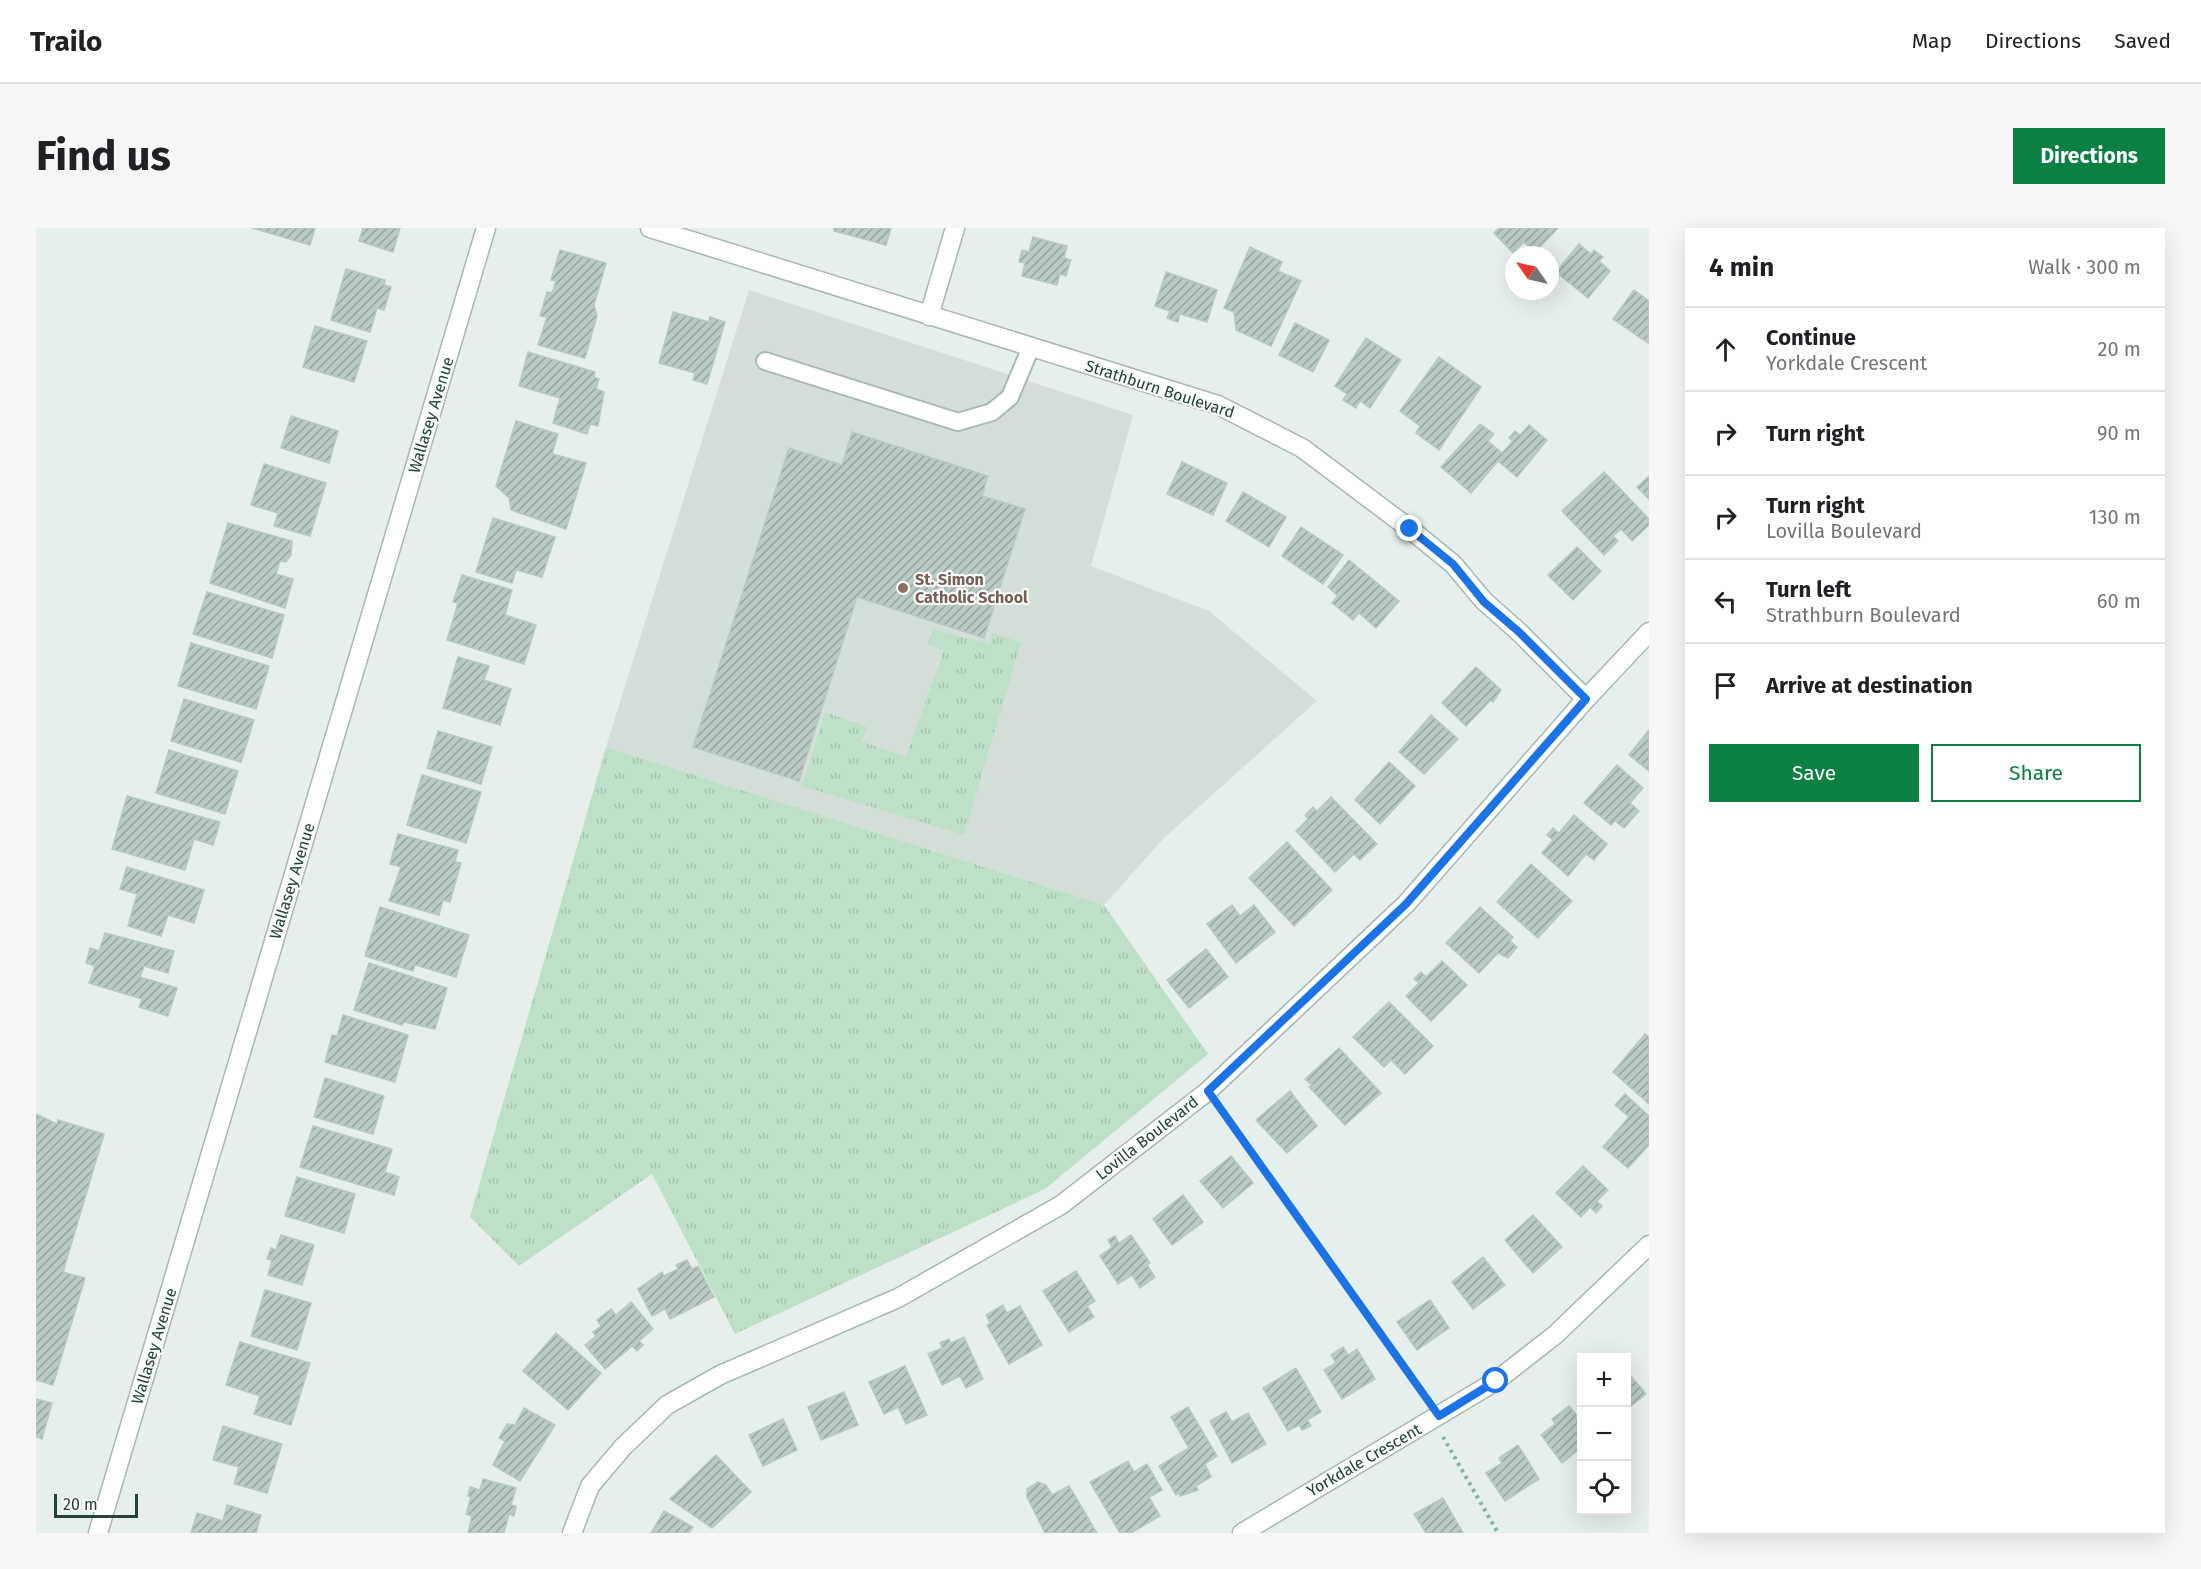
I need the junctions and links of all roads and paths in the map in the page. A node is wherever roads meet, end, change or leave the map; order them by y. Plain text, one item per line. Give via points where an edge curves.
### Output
1 (486, 228) edge
2 (650, 228) edge
3 (955, 228) edge
4 (929, 316) junction
5 (1030, 347) junction
6 (765, 361) dead end
7 (1649, 632) edge
8 (1586, 699) junction
9 (1208, 1091) junction
10 (1649, 1245) edge
11 (1436, 1418) junction
12 (98, 1533) edge
13 (572, 1533) edge
14 (1242, 1533) edge
15 (1498, 1533) edge

1 - 12 street, Wallasey Avenue
2 - 4 street, Strathburn Boulevard
3 - 4 street
4 - 5 street, Strathburn Boulevard
5 - 6 lane via 1010,397 992,412 958,422
5 - 8 street, Strathburn Boulevard via 1218,405 1302,448 1453,564 1484,602
7 - 8 street, Lovilla Boulevard
8 - 9 street, Lovilla Boulevard via 1406,904
9 - 11 path
9 - 13 street, Lovilla Boulevard via 1061,1205 898,1298 720,1375 668,1405 623,1447 590,1486
10 - 11 street, Yorkdale Crescent via 1555,1335 1496,1381
11 - 14 street, Yorkdale Crescent
11 - 15 path

